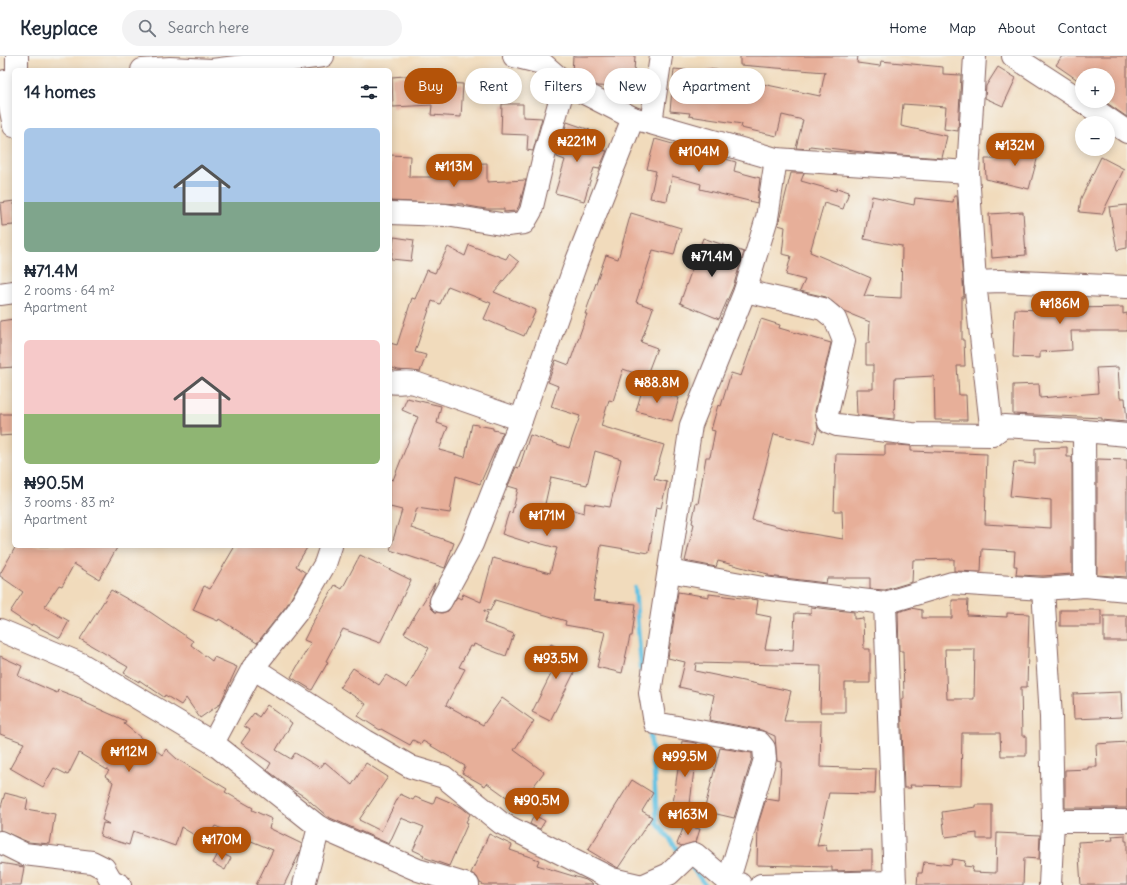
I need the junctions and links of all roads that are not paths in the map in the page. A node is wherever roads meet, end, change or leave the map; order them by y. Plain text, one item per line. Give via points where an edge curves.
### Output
1 (17, 56) edge
2 (323, 56) edge
3 (514, 56) edge
4 (661, 56) edge
5 (974, 56) edge
6 (1013, 56) edge
7 (170, 62) edge
8 (13, 68) edge
9 (149, 68) edge
10 (202, 68) edge
11 (228, 68) edge
12 (548, 68) edge
13 (9, 78) edge
14 (1075, 96) edge
15 (596, 98) edge
16 (559, 104) edge
17 (12, 107) edge
18 (1092, 108) edge
19 (642, 120) junction
20 (1127, 132) edge
21 (776, 159) junction
22 (968, 172) junction
23 (392, 213) edge
24 (975, 282) junction
25 (1127, 287) edge
26 (745, 291) junction
27 (12, 292) edge
28 (0, 294) edge
29 (392, 388) edge
30 (521, 420) junction
31 (1084, 430) junction
32 (992, 435) junction
33 (1127, 435) edge
34 (330, 548) edge
35 (669, 571) junction
36 (1085, 586) junction
37 (1043, 589) junction
38 (1127, 590) edge
39 (441, 601) dead end
40 (884, 603) junction
41 (0, 630) edge
42 (253, 668) junction
43 (213, 743) junction
44 (1053, 821) junction
45 (1127, 821) edge
46 (319, 827) junction
47 (0, 842) edge
48 (735, 884) edge
49 (895, 884) edge
50 (120, 885) edge
51 (304, 885) edge
52 (468, 885) edge
53 (638, 885) edge
54 (644, 885) edge
55 (761, 885) edge
56 (1050, 885) edge

1 - 8 street
2 - 11 street
3 - 12 street via 542,63
4 - 19 street
5 - 22 street
6 - 14 street
7 - 9 street
7 - 10 street
13 - 17 street
15 - 19 street
16 - 23 street via 531,211 524,224 507,225 446,215
18 - 20 street
19 - 21 street
19 - 30 street via 576,263
21 - 22 street
21 - 26 street via 767,218
22 - 24 street
24 - 25 street
24 - 32 street
26 - 32 street via 823,309 835,319 844,341 827,414 829,422 912,434
26 - 35 street via 691,425
27 - 28 street
29 - 30 street via 406,382 415,383
30 - 39 street via 472,544
31 - 32 street via 1004,426
31 - 33 street
31 - 36 street
34 - 42 street via 325,564 297,612
35 - 40 street via 763,588
35 - 48 street via 650,693 653,721 656,724 759,742 764,748 765,759
36 - 37 street
36 - 38 street
37 - 40 street via 952,583
37 - 44 street via 1051,717
40 - 49 street
41 - 43 street via 81,664
42 - 43 street
42 - 53 street via 411,767 444,777 501,823 612,879
43 - 46 street
44 - 45 street
44 - 56 street
46 - 51 street
46 - 52 street via 418,870
47 - 50 street via 24,854 92,862 104,868 112,880
48 - 54 street via 696,854 688,856 669,874
49 - 55 street

